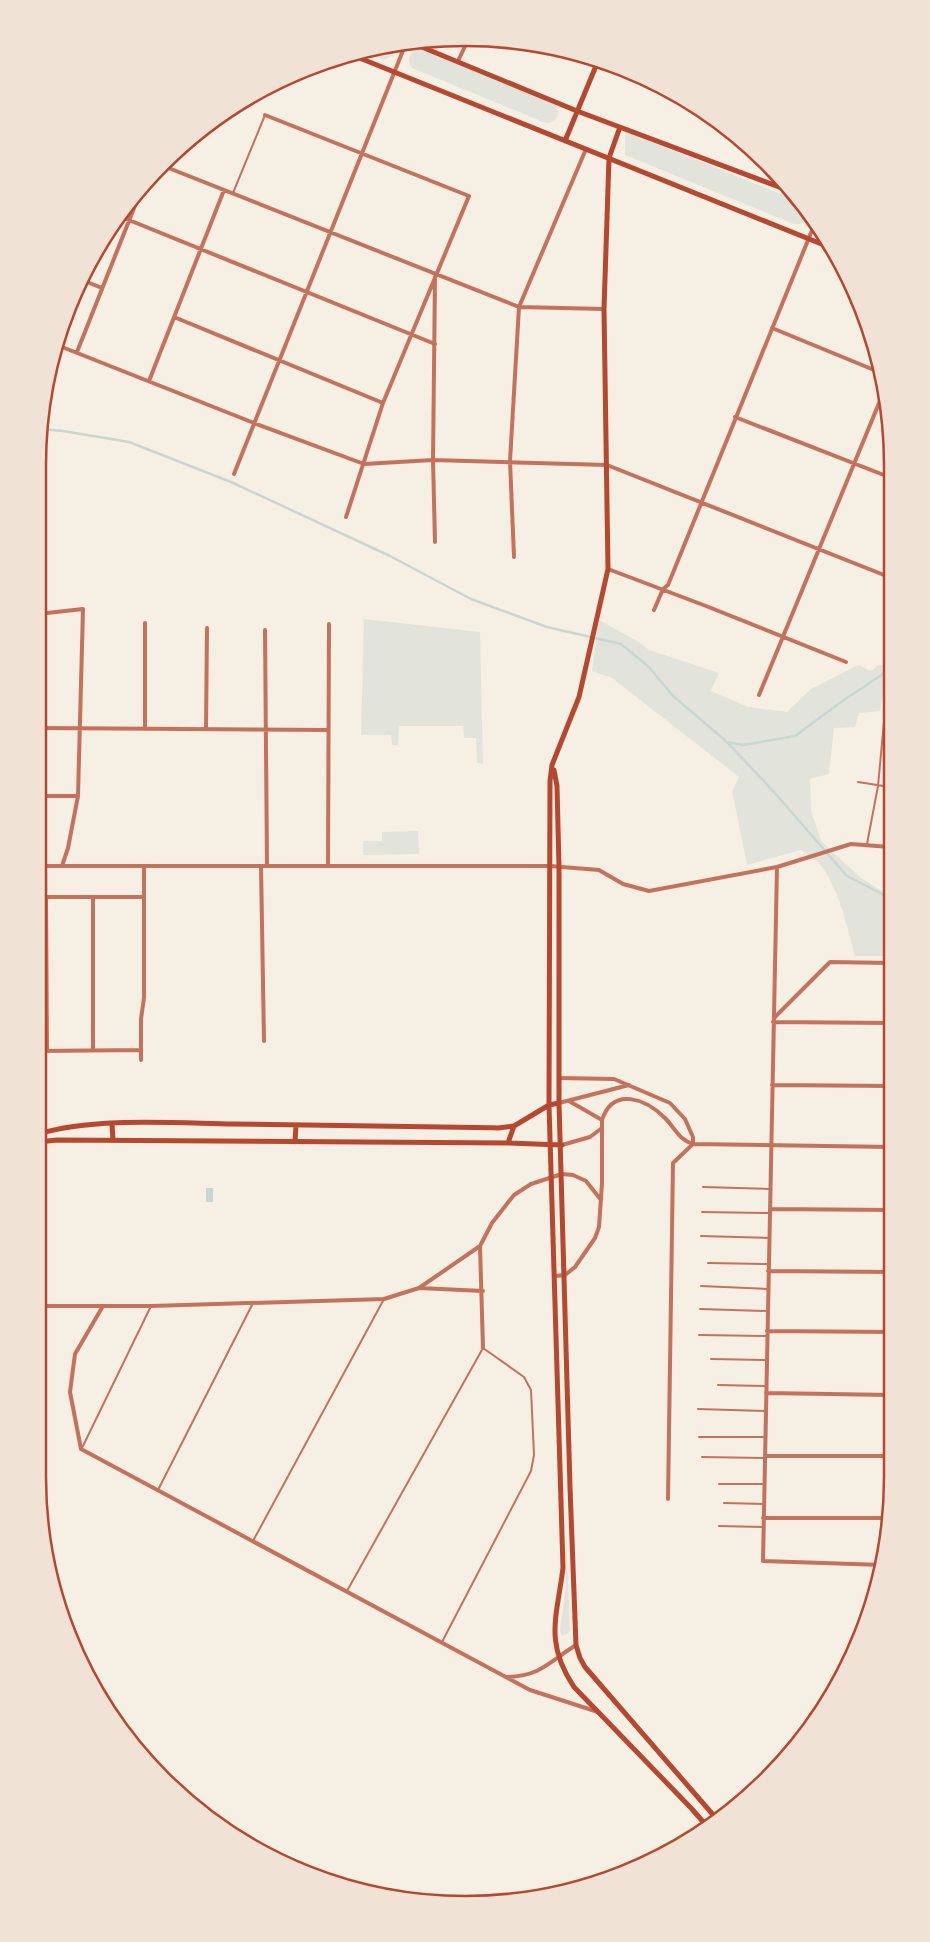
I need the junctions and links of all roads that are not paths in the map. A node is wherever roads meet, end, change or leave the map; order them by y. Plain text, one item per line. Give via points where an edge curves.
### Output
1 (465, 46) edge
2 (426, 48) edge
3 (403, 51) edge
4 (363, 59) edge
5 (458, 61) junction
6 (596, 67) edge
7 (394, 72) junction
8 (577, 111) junction
9 (265, 115) joint
10 (620, 127) junction
11 (565, 141) junction
12 (586, 149) junction
13 (362, 154) junction
14 (608, 158) junction
15 (170, 168) edge
16 (777, 186) edge
17 (224, 190) junction
18 (233, 193) junction
19 (133, 210) edge
20 (129, 220) junction
21 (812, 230) edge
22 (330, 232) junction
23 (808, 239) junction
24 (820, 244) edge
25 (201, 249) junction
26 (435, 274) junction
27 (88, 282) edge
28 (102, 288) junction
29 (307, 292) junction
30 (519, 307) junction
31 (604, 309) junction
32 (174, 317) junction
33 (772, 328) junction
34 (411, 334) junction
35 (435, 344) junction
36 (64, 347) edge
37 (77, 352) junction
38 (279, 361) junction
39 (872, 369) edge
40 (149, 381) junction
41 (383, 403) junction
42 (879, 403) edge
43 (735, 417) junction
44 (254, 423) junction
45 (433, 460) junction
46 (510, 461) junction
47 (364, 464) junction
48 (854, 464) junction
49 (607, 465) junction
50 (234, 474) dead end
51 (884, 475) edge
52 (701, 502) junction
53 (346, 517) dead end
54 (435, 542) dead end
55 (819, 549) junction
56 (514, 558) dead end
57 (608, 569) junction
58 (884, 575) edge
59 (663, 589) junction
60 (654, 610) dead end
61 (46, 613) edge
62 (145, 623) dead end
63 (329, 624) dead end
64 (207, 628) dead end
65 (265, 630) dead end
66 (783, 636) junction
67 (846, 662) dead end
68 (759, 695) dead end
69 (884, 722) edge
70 (46, 728) edge
71 (79, 728) junction
72 (145, 729) junction
73 (206, 729) junction
74 (265, 730) junction
75 (328, 730) junction
76 (552, 765) junction
77 (858, 782) dead end
78 (878, 786) junction
79 (884, 786) edge
80 (46, 796) edge
81 (78, 796) junction
82 (866, 844) junction
83 (884, 846) edge
84 (46, 866) edge
85 (62, 866) junction
86 (144, 866) junction
87 (261, 866) junction
88 (267, 866) junction
89 (328, 866) junction
90 (550, 866) junction
91 (559, 867) junction
92 (777, 867) junction
93 (93, 897) junction
94 (143, 897) junction
95 (46, 898) joint
96 (884, 963) edge
97 (774, 1020) junction
98 (884, 1023) edge
99 (264, 1041) dead end
100 (93, 1050) junction
101 (141, 1050) junction
102 (47, 1051) joint
103 (141, 1060) dead end
104 (559, 1078) junction
105 (629, 1085) junction
106 (772, 1085) junction
107 (884, 1086) edge
108 (569, 1100) junction
109 (559, 1103) junction
110 (549, 1105) junction
111 (602, 1120) junction
112 (112, 1124) junction
113 (296, 1125) junction
114 (514, 1126) junction
115 (602, 1128) junction
116 (46, 1132) edge
117 (113, 1140) junction
118 (46, 1141) edge
119 (295, 1142) junction
120 (508, 1143) junction
121 (693, 1144) junction
122 (551, 1145) junction
123 (562, 1145) junction
124 (771, 1145) junction
125 (884, 1147) edge
126 (562, 1174) junction
127 (552, 1177) junction
128 (703, 1187) dead end
129 (770, 1189) junction
130 (601, 1200) junction
131 (884, 1210) edge
132 (770, 1211) junction
133 (702, 1212) dead end
134 (701, 1236) dead end
135 (769, 1238) junction
136 (480, 1246) junction
137 (708, 1262) dead end
138 (769, 1264) junction
139 (768, 1270) junction
140 (884, 1272) edge
141 (565, 1275) junction
142 (555, 1276) junction
143 (701, 1286) dead end
144 (419, 1288) junction
145 (768, 1288) junction
146 (483, 1290) junction
147 (384, 1299) junction
148 (253, 1302) junction
149 (46, 1306) edge
150 (103, 1306) junction
151 (151, 1306) junction
152 (700, 1309) dead end
153 (768, 1311) junction
154 (767, 1331) junction
155 (884, 1332) edge
156 (699, 1336) dead end
157 (767, 1336) junction
158 (483, 1348) junction
159 (711, 1359) dead end
160 (767, 1360) junction
161 (718, 1385) dead end
162 (766, 1386) junction
163 (766, 1394) junction
164 (884, 1395) edge
165 (698, 1408) dead end
166 (766, 1411) junction
167 (698, 1436) dead end
168 (765, 1437) junction
169 (81, 1449) junction
170 (884, 1456) edge
171 (702, 1457) dead end
172 (765, 1457) junction
173 (718, 1484) dead end
174 (764, 1484) junction
175 (158, 1490) junction
176 (668, 1500) dead end
177 (724, 1503) dead end
178 (764, 1504) junction
179 (763, 1518) junction
180 (882, 1518) edge
181 (719, 1526) dead end
182 (763, 1527) junction
183 (252, 1542) junction
184 (875, 1564) edge
185 (346, 1592) junction
186 (442, 1642) junction
187 (576, 1646) junction
188 (558, 1656) junction
189 (507, 1677) junction
190 (599, 1712) junction
191 (713, 1814) edge
192 (703, 1822) edge

1 - 5 street
2 - 5 main road
3 - 7 street
4 - 7 main road
5 - 8 main road
6 - 8 main road
7 - 11 main road
7 - 13 street
8 - 10 main road
8 - 11 main road
9 - 13 street
9 - 18 lane
10 - 14 main road
10 - 16 main road
11 - 12 main road
12 - 14 main road
12 - 30 street
13 - 22 street
13 - 26 street via 469,196
14 - 23 main road
14 - 31 main road
15 - 17 street
17 - 18 street
17 - 25 street
18 - 22 street
19 - 20 street
20 - 25 street
20 - 28 street
21 - 23 street
22 - 26 street
22 - 29 street
23 - 24 main road
23 - 33 street
25 - 29 street
25 - 32 street
26 - 30 street
26 - 34 street
26 - 35 street
27 - 28 street
28 - 37 street
29 - 34 street
29 - 38 street
30 - 31 street
30 - 46 street
31 - 49 main road
32 - 38 street
32 - 40 street
33 - 39 street
33 - 43 street
34 - 35 street
34 - 41 street
35 - 45 street
36 - 37 street
37 - 40 street
38 - 41 street
38 - 44 street
40 - 44 street
41 - 47 street
42 - 48 street
43 - 48 street
43 - 52 street
44 - 47 street
44 - 50 street
45 - 46 street
45 - 47 street
45 - 54 street
46 - 49 street
46 - 56 street
47 - 53 street
48 - 51 street
48 - 55 street
49 - 52 street
49 - 57 main road
52 - 55 street
52 - 59 street via 668,586
55 - 58 street
55 - 66 street
57 - 59 street
57 - 76 main road via 579,697
59 - 60 street
59 - 66 street
61 - 71 street via 83,609
62 - 72 street
63 - 75 street
64 - 73 street
65 - 74 street
66 - 67 street
66 - 68 street
69 - 78 lane
70 - 71 street
71 - 72 street
71 - 81 street
72 - 73 street
73 - 74 street
74 - 75 street
74 - 88 street
75 - 89 street
76 - 90 main road
76 - 91 main road via 557,786
77 - 78 lane
78 - 79 lane
78 - 82 lane
80 - 81 street
81 - 85 street
82 - 83 street
82 - 92 street via 851,844
84 - 85 street
85 - 86 street
86 - 87 street
86 - 94 street
87 - 88 street
87 - 99 street
88 - 89 street
89 - 90 street
90 - 91 street
90 - 110 main road
91 - 92 street via 599,870 623,884 649,891
91 - 104 main road
92 - 97 street
93 - 94 street
93 - 95 street
93 - 100 street
94 - 101 street
95 - 102 street
96 - 97 street via 830,962
97 - 98 street
97 - 106 street
100 - 101 street
100 - 102 street
101 - 103 street
104 - 105 street via 614,1078
104 - 109 main road
105 - 108 street
105 - 121 street via 670,1103 685,1120
106 - 107 street
106 - 124 street
108 - 109 street
108 - 111 street
109 - 110 main road
109 - 123 main road
110 - 114 main road
110 - 122 main road
111 - 115 street
111 - 121 street via 611,1103 628,1099 654,1109 684,1141
112 - 113 main road
112 - 116 main road
112 - 117 main road
113 - 114 main road
113 - 119 main road
114 - 120 main road
115 - 123 street via 590,1137
115 - 130 street
117 - 118 main road
117 - 119 main road
119 - 120 main road
120 - 122 main road
121 - 124 street
121 - 176 street via 673,1163
122 - 123 main road
122 - 127 main road
123 - 126 main road
124 - 125 street
124 - 129 street
126 - 127 street
126 - 130 street via 586,1181
126 - 141 main road
127 - 136 street via 531,1184 514,1195 492,1223
127 - 142 main road
128 - 129 lane
129 - 132 street
130 - 141 street via 595,1238 575,1267
131 - 132 street
132 - 133 lane
132 - 135 street
134 - 135 lane
135 - 138 street
136 - 144 street
136 - 146 street
137 - 138 lane
138 - 139 street
139 - 140 street
139 - 145 street
141 - 142 street
141 - 187 main road
142 - 188 main road via 563,1568 554,1632
143 - 145 lane
144 - 146 street
144 - 147 street
145 - 153 street
146 - 158 street
147 - 148 street
147 - 183 lane
148 - 151 street
148 - 175 lane
149 - 150 street
150 - 151 street
150 - 169 street via 75,1354 70,1392
151 - 169 lane
152 - 153 lane
153 - 154 street
154 - 155 street
154 - 157 street
156 - 157 lane
157 - 160 street
158 - 185 lane
158 - 186 lane via 524,1376 531,1390 532,1471
159 - 160 lane
160 - 162 street
161 - 162 lane
162 - 163 street
163 - 164 street
163 - 166 street
165 - 166 lane
166 - 168 street
167 - 168 lane
168 - 172 street
169 - 175 street
170 - 172 street
171 - 172 lane
172 - 174 street
173 - 174 lane
174 - 178 street
175 - 183 street
177 - 178 lane
178 - 179 street
179 - 180 street
179 - 182 street
181 - 182 lane
182 - 184 street via 762,1561
183 - 185 street
185 - 186 street
186 - 189 street
187 - 188 street
187 - 191 main road via 585,1667
188 - 189 street via 542,1669 524,1676
188 - 190 main road via 574,1687
189 - 190 street via 530,1690
190 - 192 main road

